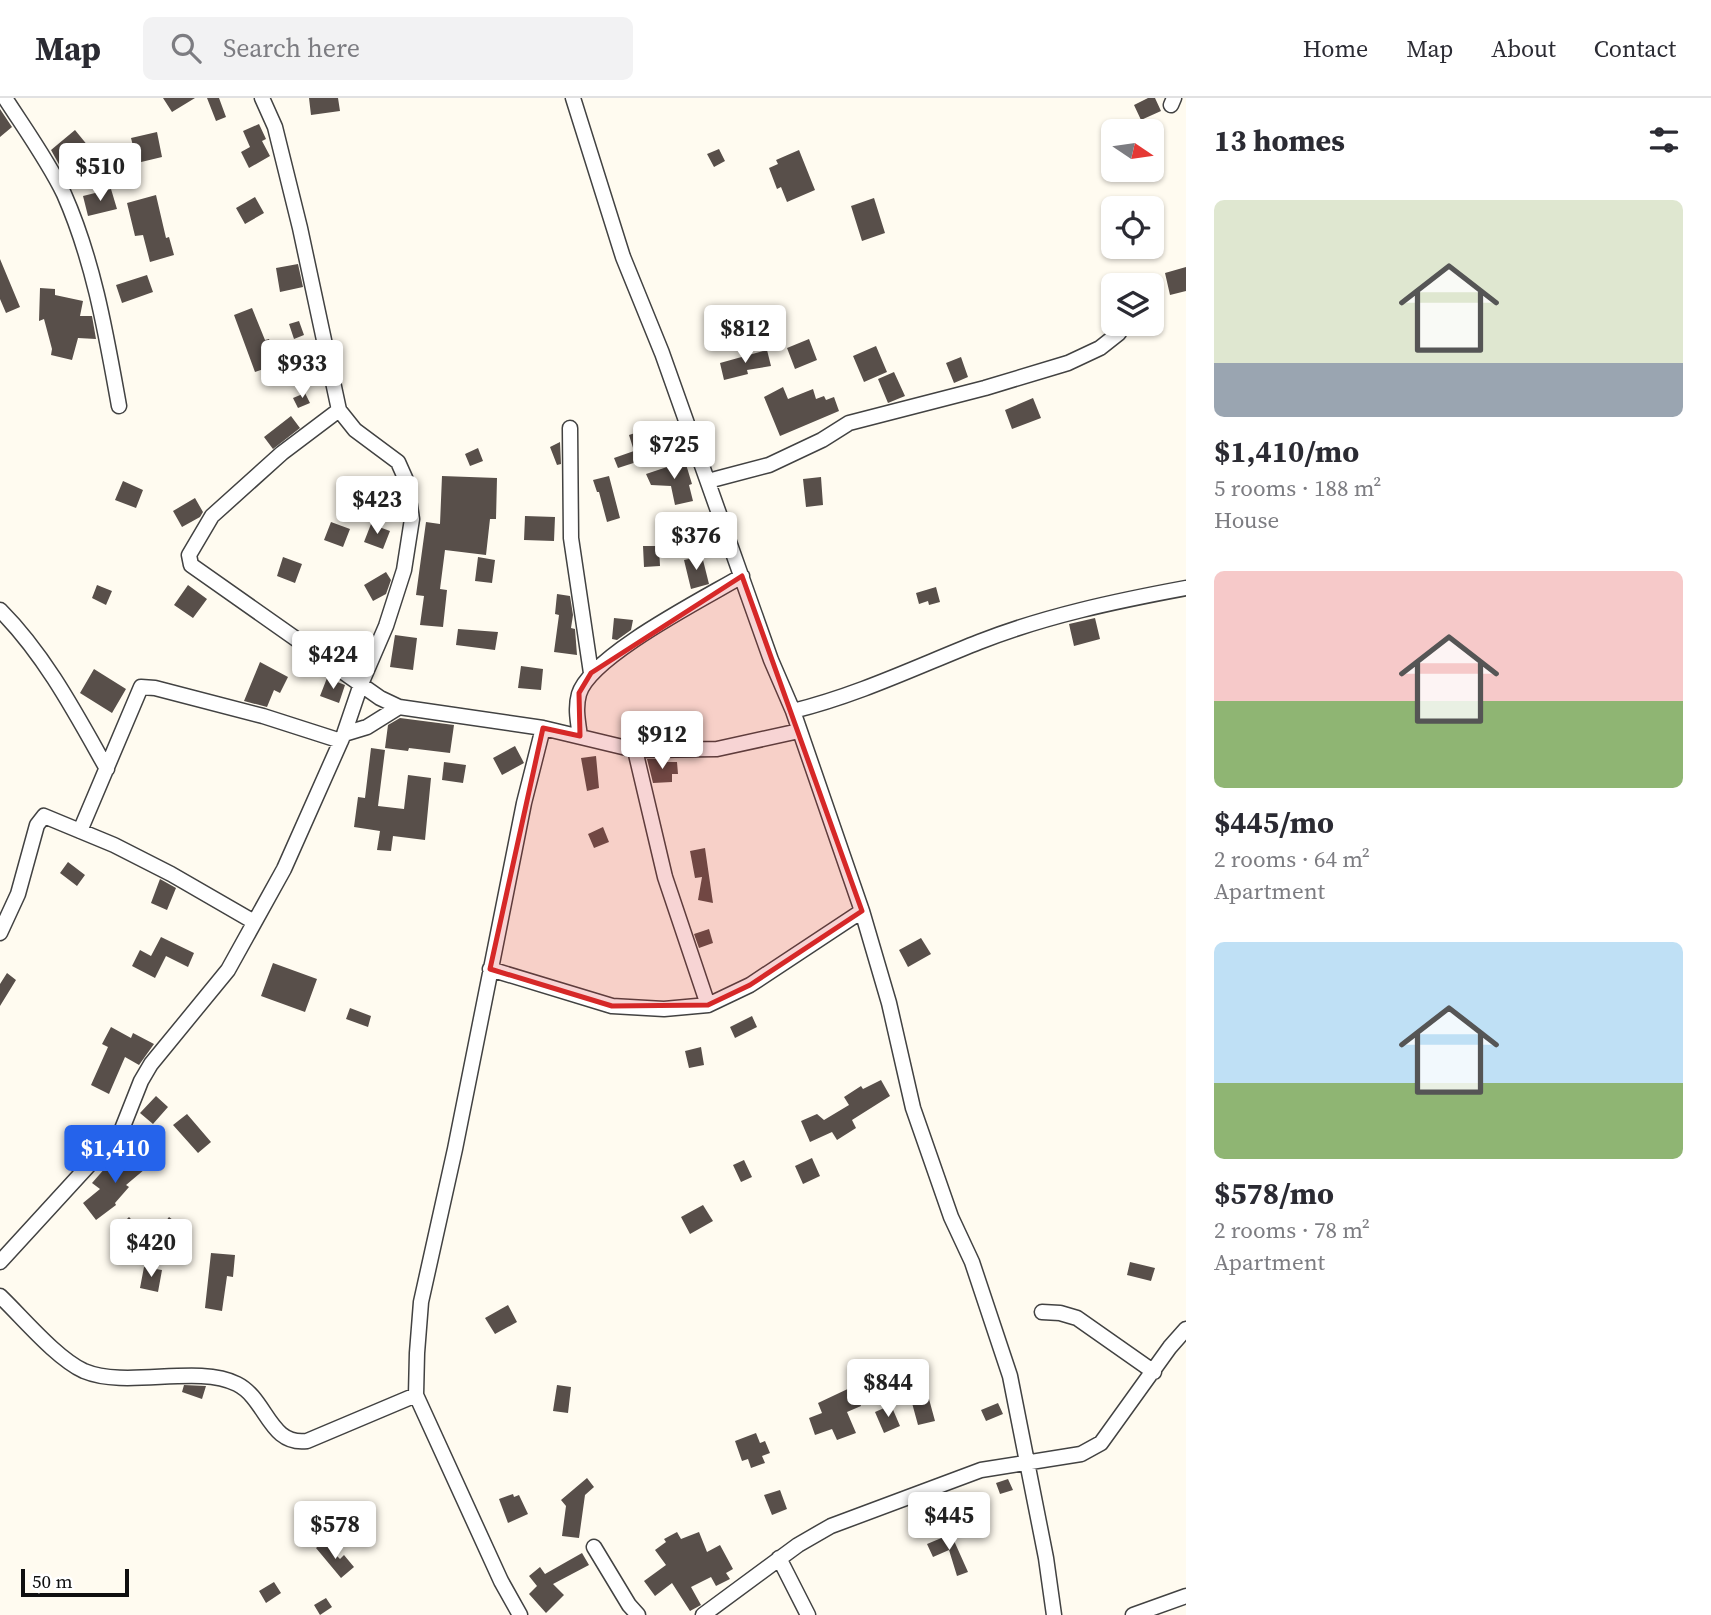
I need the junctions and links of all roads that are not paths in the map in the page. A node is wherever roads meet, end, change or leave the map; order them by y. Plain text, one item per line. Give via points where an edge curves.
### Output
1 (5, 98) edge
2 (262, 98) edge
3 (573, 98) edge
4 (1115, 336) edge
5 (119, 406) dead end
6 (339, 411) junction
7 (570, 428) dead end
8 (708, 481) junction
9 (742, 576) junction
10 (1186, 588) edge
11 (0, 610) edge
12 (591, 673) junction
13 (361, 684) junction
14 (399, 707) junction
15 (793, 711) junction
16 (543, 729) junction
17 (799, 731) junction
18 (580, 736) junction
19 (343, 738) junction
20 (635, 750) junction
21 (107, 769) junction
22 (80, 831) junction
23 (862, 911) junction
24 (254, 922) junction
25 (0, 933) edge
26 (490, 969) junction
27 (708, 1005) junction
28 (0, 1262) edge
29 (0, 1296) edge
30 (1042, 1312) dead end
31 (1186, 1329) edge
32 (1154, 1372) junction
33 (416, 1395) junction
34 (1027, 1462) junction
35 (594, 1547) dead end
36 (779, 1558) junction
37 (1186, 1596) edge
38 (705, 1614) edge
39 (520, 1615) edge
40 (638, 1615) edge
41 (808, 1615) edge
42 (1054, 1615) edge
43 (1133, 1615) edge

1 - 5 street via 63,192 99,296
2 - 6 street via 275,127 300,228
3 - 8 street via 623,257
4 - 8 street via 1068,363 849,424 769,465
6 - 13 street via 355,430 397,462 406,480 412,519 404,570
6 - 13 street via 282,453 212,516 189,555 191,565
7 - 12 street via 571,538
8 - 9 street
9 - 12 street via 613,654
9 - 15 street
10 - 15 street via 1079,611 981,641 874,687
11 - 21 street via 25,636
12 - 18 street via 579,693
13 - 14 street
13 - 19 street
14 - 16 street
14 - 19 street
15 - 17 street
16 - 18 street
16 - 26 street
17 - 20 street via 716,749
17 - 23 street
18 - 20 street
19 - 21 street via 144,686
19 - 24 street via 284,869
20 - 27 street via 665,877
21 - 22 street
22 - 24 street via 171,873
22 - 25 street via 49,816 40,819 18,894
23 - 27 street via 750,985
23 - 34 street via 913,1108 1010,1376
24 - 28 street via 228,970 151,1064 122,1129
26 - 27 street via 612,1006 664,1009
26 - 33 street via 421,1302
29 - 33 street via 69,1363 86,1372 107,1377 205,1377 237,1384 250,1393 282,1437 294,1443
30 - 32 street via 1077,1318
31 - 32 street
32 - 34 street via 1101,1443 1081,1454
33 - 39 street
34 - 36 street via 981,1470 888,1503 831,1526
34 - 42 street
35 - 40 street
36 - 38 street
36 - 41 street
37 - 43 street

